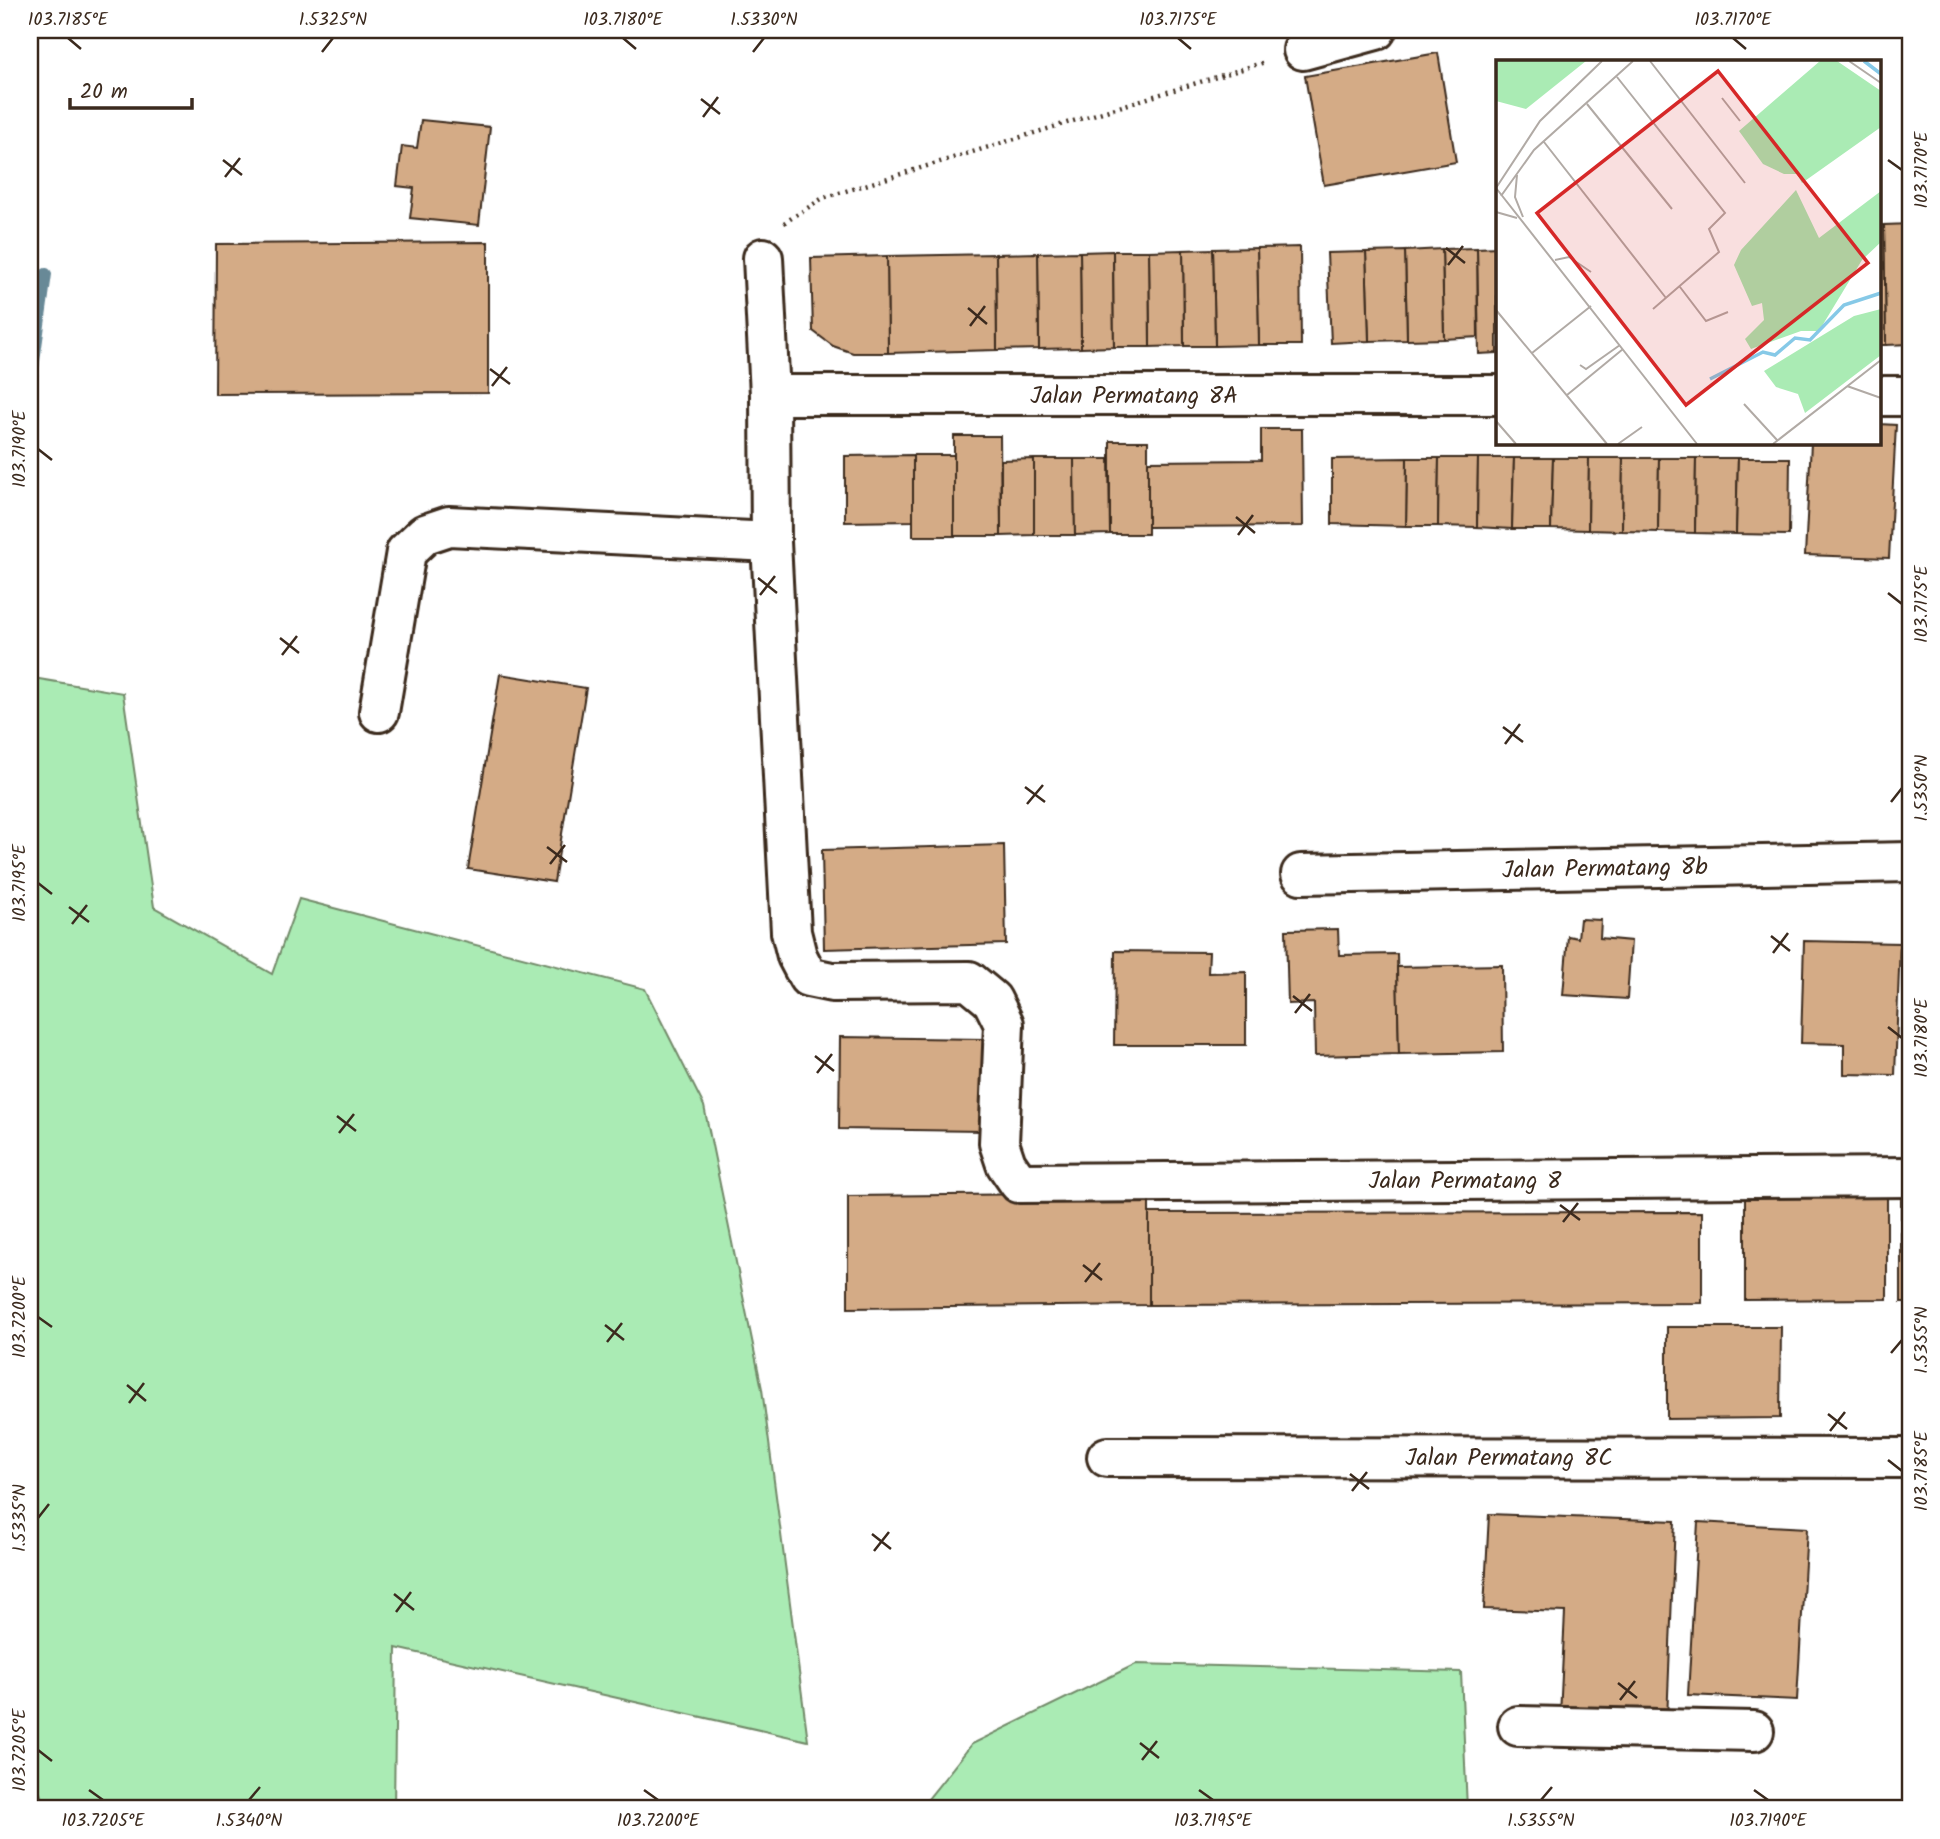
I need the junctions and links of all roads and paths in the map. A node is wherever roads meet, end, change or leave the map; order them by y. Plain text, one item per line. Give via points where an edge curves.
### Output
1 (1376, 30) edge
2 (1303, 50) joint
3 (763, 258) joint
4 (770, 395) junction
5 (1496, 395) edge
6 (1881, 396) edge
7 (1910, 396) edge
8 (771, 541) junction
9 (379, 712) dead end
10 (1910, 862) edge
11 (1301, 874) dead end
12 (1910, 1177) edge
13 (1107, 1457) dead end
14 (1910, 1458) edge
15 (1518, 1726) dead end
16 (1754, 1731) dead end

1 - 2 street
2 - 3 path via 824,198 778,227
3 - 4 street
4 - 5 street, Jalan Permatang 8A
4 - 8 street
6 - 7 street
8 - 9 street via 449,526 425,534 406,552
8 - 12 street, Jalan Permatang 8 via 791,932 797,956 808,977 832,982 969,981 992,1000 1004,1024 999,1143 1019,1183
10 - 11 street, Jalan Permatang 8b
13 - 14 street, Jalan Permatang 8C
15 - 16 street

